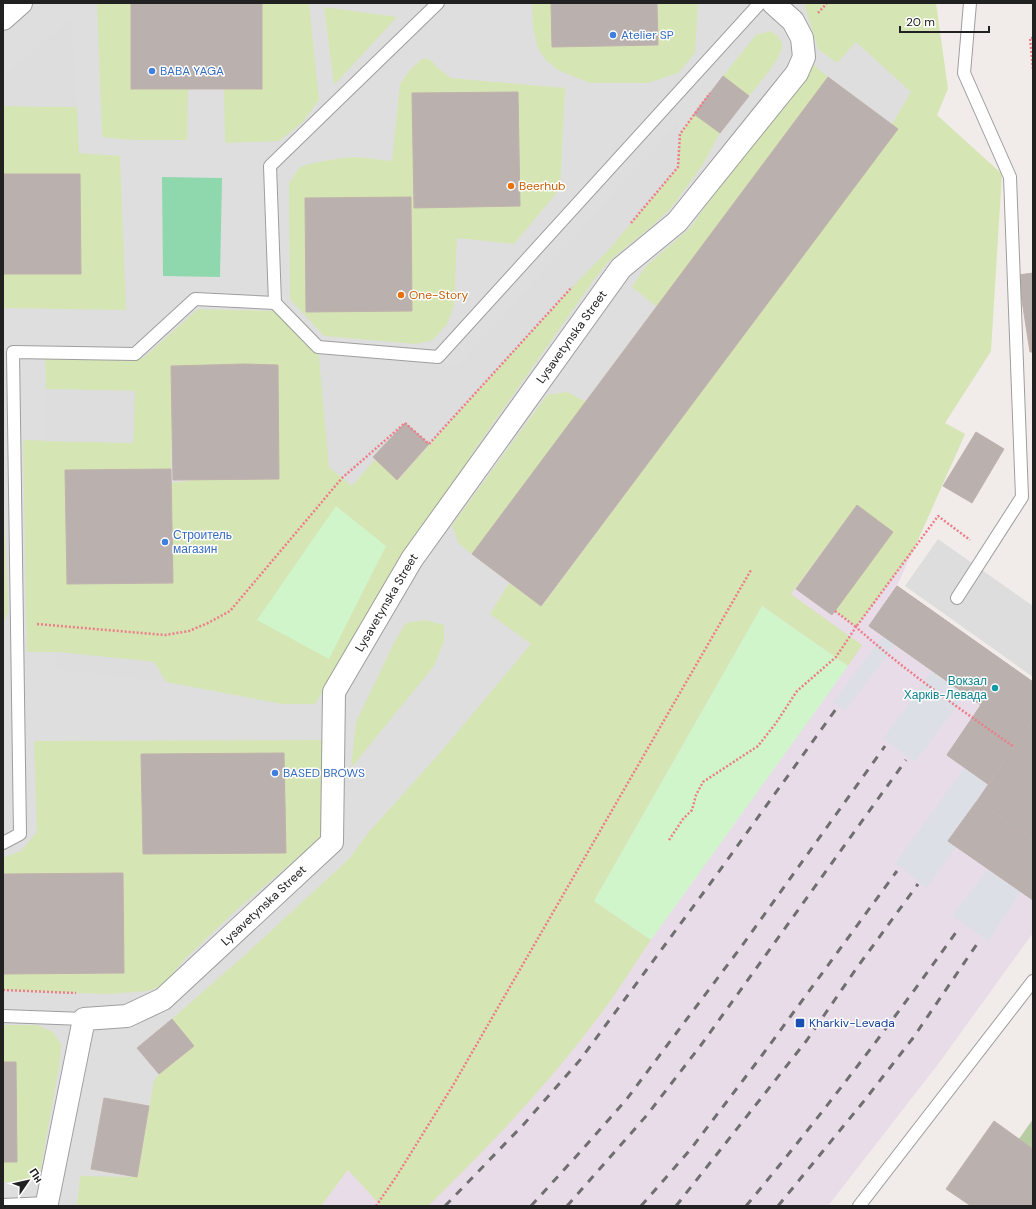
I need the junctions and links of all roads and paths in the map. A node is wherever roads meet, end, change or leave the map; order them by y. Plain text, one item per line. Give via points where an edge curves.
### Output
1 (21, 3) edge
2 (438, 3) edge
3 (760, 3) edge
4 (773, 3) edge
5 (970, 3) edge
6 (3, 19) edge
7 (1033, 38) edge
8 (1033, 69) edge
9 (711, 92) dead end
10 (630, 225) dead end
11 (574, 285) dead end
12 (275, 303) junction
13 (986, 552) junction
14 (751, 570) dead end
15 (957, 598) dead end
16 (835, 610) dead end
17 (17, 622) junction
18 (856, 627) junction
19 (1014, 747) dead end
20 (668, 840) dead end
21 (3, 843) edge
22 (1033, 981) edge
23 (3, 1016) edge
24 (84, 1019) junction
25 (47, 1203) joint
26 (3, 1205) edge
27 (376, 1206) edge
28 (859, 1206) edge

1 - 6 street
2 - 12 lane via 270,166
3 - 12 lane via 438,357 318,347
4 - 24 street, Lysavetynska Street via 793,21 802,38 804,57 797,73 677,222 621,268 412,558 334,692 332,842 163,998 127,1016
5 - 13 lane via 964,73 1010,177 1022,497
7 - 8 path via 1030,38
9 - 10 path via 680,134 678,167
11 - 17 path via 429,444 405,423 342,478 230,611 208,624 189,631 165,635
12 - 17 lane via 195,299 135,354 13,352
13 - 15 lane
13 - 18 path via 938,516
14 - 27 path via 460,1074
16 - 18 path
17 - 21 lane via 20,834
18 - 19 path via 957,707
18 - 20 path via 836,657 797,691 758,746 703,782 692,810
22 - 28 lane
23 - 24 lane
24 - 25 street
25 - 26 lane

